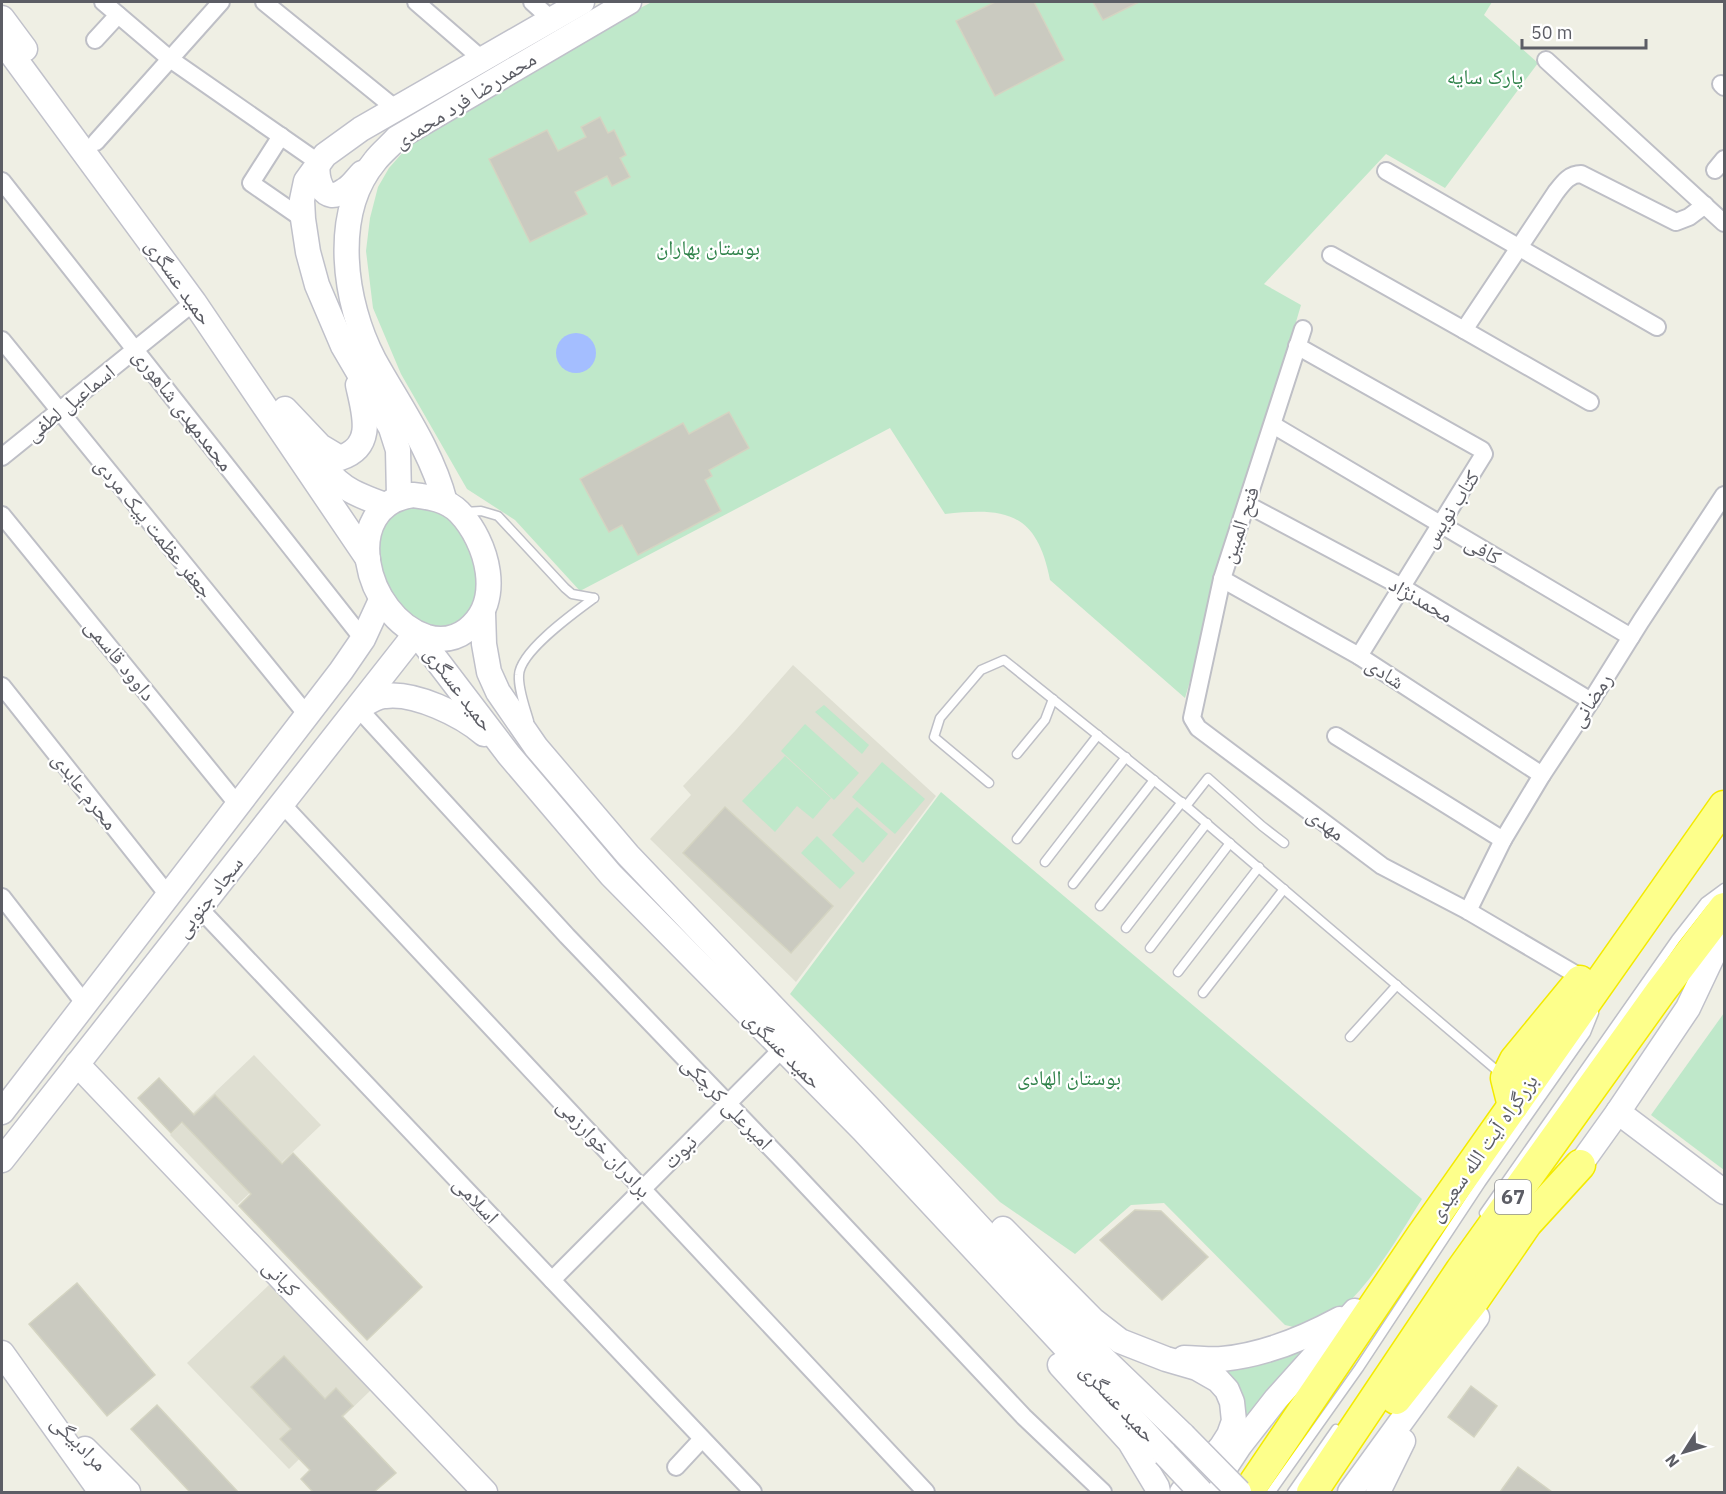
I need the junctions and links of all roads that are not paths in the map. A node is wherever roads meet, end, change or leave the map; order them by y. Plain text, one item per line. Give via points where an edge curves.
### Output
1 (103, 2) edge
2 (221, 2) edge
3 (264, 2) edge
4 (416, 2) edge
5 (532, 2) edge
6 (582, 2) edge
7 (629, 2) edge
8 (118, 15) junction
9 (2, 18) edge
10 (551, 19) junction
11 (2, 40) edge
12 (95, 40) dead end
13 (170, 59) junction
14 (483, 60) junction
15 (1546, 60) dead end
16 (396, 110) junction
17 (281, 136) junction
18 (96, 142) junction
19 (374, 161) junction
20 (318, 162) junction
21 (1386, 171) dead end
22 (2, 181) edge
23 (1704, 205) junction
24 (303, 219) junction
25 (1725, 223) edge
26 (1519, 248) junction
27 (1330, 255) dead end
28 (194, 302) junction
29 (1657, 327) dead end
30 (1303, 329) dead end
31 (1464, 330) junction
32 (2, 340) edge
33 (1297, 346) junction
34 (136, 350) junction
35 (355, 368) junction
36 (1590, 402) dead end
37 (285, 409) junction
38 (59, 411) junction
39 (1273, 425) junction
40 (2, 457) edge
41 (1725, 495) edge
42 (392, 501) junction
43 (1248, 505) junction
44 (452, 507) junction
45 (2, 515) edge
46 (1441, 525) junction
47 (368, 559) junction
48 (1222, 579) junction
49 (1402, 587) junction
50 (381, 600) junction
51 (483, 613) junction
52 (416, 633) junction
53 (1631, 637) junction
54 (363, 639) junction
55 (1359, 656) junction
56 (2, 686) edge
57 (1053, 699) junction
58 (1591, 701) junction
59 (358, 708) junction
60 (307, 716) junction
61 (1194, 723) joint
62 (1098, 735) junction
63 (1336, 736) dead end
64 (536, 747) junction
65 (1017, 754) dead end
66 (509, 755) junction
67 (1126, 757) junction
68 (1542, 775) junction
69 (1154, 780) junction
70 (988, 783) dead end
71 (282, 804) junction
72 (1184, 804) junction
73 (238, 805) junction
74 (1725, 806) edge
75 (1207, 823) junction
76 (1017, 839) dead end
77 (1503, 840) junction
78 (1230, 843) junction
79 (1284, 843) dead end
80 (1046, 862) dead end
81 (1259, 867) junction
82 (1672, 881) junction
83 (1073, 884) dead end
84 (1725, 888) edge
85 (1284, 889) junction
86 (168, 895) junction
87 (2, 897) edge
88 (1100, 906) dead end
89 (1725, 908) edge
90 (200, 909) junction
91 (1468, 910) junction
92 (1126, 928) dead end
93 (1725, 933) edge
94 (1150, 948) dead end
95 (1611, 968) junction
96 (1178, 972) dead end
97 (1582, 978) junction
98 (1397, 985) junction
99 (1203, 993) dead end
100 (85, 1004) junction
101 (792, 1026) junction
102 (1350, 1037) dead end
103 (787, 1054) junction
104 (77, 1064) junction
105 (1509, 1092) junction
106 (728, 1104) junction
107 (2, 1112) edge
108 (1618, 1112) junction
109 (2, 1160) edge
110 (1580, 1165) junction
111 (643, 1189) junction
112 (1725, 1192) edge
113 (1476, 1224) dead end
114 (552, 1280) junction
115 (1454, 1351) junction
116 (2, 1353) edge
117 (1166, 1359) junction
118 (30, 1393) junction
119 (1344, 1418) dead end
120 (702, 1439) junction
121 (676, 1467) dead end
122 (1329, 1468) junction
123 (1160, 1491) edge
124 (101, 1492) edge
125 (128, 1492) edge
126 (485, 1492) edge
127 (753, 1492) edge
128 (926, 1492) edge
129 (1103, 1492) edge
130 (1182, 1492) edge
131 (1202, 1492) edge
132 (1209, 1492) edge
133 (1239, 1492) edge
134 (1248, 1492) edge
135 (1271, 1492) edge
136 (1292, 1492) edge
137 (1312, 1492) edge
138 (1350, 1492) edge
139 (1378, 1492) edge

1 - 8 street
2 - 13 street
3 - 16 street
4 - 14 street
5 - 10 street
6 - 10 main road, محمدرضا فرد محمدی
7 - 19 main road, محمدرضا فرد محمدی via 397,138
8 - 12 street
8 - 13 street
9 - 18 main road, حمید عسگری
10 - 14 main road, محمدرضا فرد محمدی
11 - 28 main road, حمید عسگری
13 - 17 street
13 - 18 street
14 - 16 main road, محمدرضا فرد محمدی
15 - 23 street
16 - 20 main road, محمدرضا فرد محمدی via 335,146
17 - 20 street
17 - 24 street via 251,183
18 - 37 main road, حمید عسگری
19 - 20 main road via 347,190 330,194 318,182
19 - 44 main road, محمدرضا فرد محمدی via 350,214 346,246 349,289 373,357 412,424
20 - 24 main road, محمدرضا فرد محمدی via 306,182
21 - 26 street
22 - 34 street, محمدمهدی شاهوری
23 - 25 street
23 - 26 street via 1676,222 1574,174 1556,192
24 - 35 main road, محمدرضا فرد محمدی via 317,285
26 - 29 street
26 - 31 street
27 - 31 street
28 - 34 street, اسماعیل لطفی
28 - 47 main road, حمید عسگری
30 - 33 street, فتح المبین
31 - 36 street
32 - 38 street, جعفر عظمت پیک مردی
33 - 39 street, فتح المبین
33 - 46 street, کتاب نویس via 1482,450 1482,461
34 - 38 street, اسماعیل لطفی
34 - 54 street, محمدمهدی شاهوری
35 - 37 main road via 365,420 364,436 349,455 340,458 320,446
35 - 42 main road, محمدرضا فرد محمدی via 391,428 398,450
37 - 42 main road, حمید عسگری via 338,484 360,496
38 - 40 street, اسماعیل لطفی
38 - 60 street, جعفر عظمت پیک مردی
39 - 43 street, فتح المبین
39 - 46 street, کافی
41 - 53 street, رمضانی
42 - 44 main road via 413,495
42 - 47 main road via 372,527
43 - 48 street, فتح المبین
43 - 49 street, محمدنژاد
44 - 51 main road via 476,536 487,564 489,589
44 - 64 lane via 498,516 572,594 594,598 544,639 522,663 520,687
45 - 73 street, داوود قاسمی
46 - 49 street, کتاب نویس
46 - 53 street, کافی
47 - 50 main road
48 - 55 street, شادی
48 - 61 street, فتح المبین
49 - 55 street, کتاب نویس
49 - 58 street, محمدنژاد
50 - 52 main road
50 - 54 main road, سجاد جنوبی
51 - 52 main road via 454,637 433,639
51 - 64 main road, حمید عسگری via 489,672
52 - 59 main road, سجاد جنوبی
52 - 66 main road, حمید عسگری
53 - 58 street, رمضانی
54 - 60 main road, سجاد جنوبی
55 - 68 street, شادی
56 - 86 street, محرم عابدی
57 - 62 lane
57 - 65 lane via 1045,720
57 - 70 lane via 1004,660 981,670 940,718 934,737
58 - 68 street, رمضانی
59 - 66 main road via 383,696 424,702 473,725
59 - 71 main road, سجاد جنوبی
59 - 106 street, امیرعلی کرچکی
60 - 73 main road, سجاد جنوبی
61 - 91 street, مهدی via 1382,866
62 - 67 lane
62 - 76 lane
63 - 77 street
64 - 101 main road, حمید عسگری via 628,855
66 - 103 main road, حمید عسگری via 611,875
67 - 69 lane
67 - 80 lane
68 - 77 street, رمضانی
69 - 72 lane
69 - 83 lane
71 - 90 main road, سجاد جنوبی
71 - 111 street, برادران خوارزمی
72 - 75 lane
72 - 79 lane via 1208,778
72 - 88 lane
73 - 86 main road, سجاد جنوبی
74 - 82 highway, بزرگراه آیت الله سعیدی / 67
75 - 78 lane
75 - 92 lane
77 - 91 street, رمضانی
78 - 81 lane
78 - 94 lane
81 - 85 lane
81 - 96 lane
82 - 95 highway, بزرگراه آیت الله سعیدی / 67
82 - 97 highway via 1659,882 1642,895
84 - 113 lane via 1705,902 1677,939
85 - 98 lane
85 - 99 lane
86 - 100 main road, سجاد جنوبی
87 - 100 street
89 - 122 highway, 67 via 1461,1270
90 - 104 main road, سجاد جنوبی
90 - 114 street, اسلامی
91 - 97 street, مهدی
93 - 108 main road via 1688,1008
95 - 105 highway, بزرگراه آیت الله سعیدی / 67
95 - 135 lane via 1586,1033
97 - 105 highway via 1515,1060
98 - 102 lane
98 - 105 lane
100 - 107 main road, سجاد جنوبی
101 - 117 main road via 885,1109 1093,1320 1120,1341
101 - 133 main road, حمید عسگری, bridge via 1084,1340
103 - 106 street, نبوت
103 - 123 main road via 853,1142 1130,1442
103 - 131 main road, حمید عسگری, bridge
104 - 109 main road, سجاد جنوبی
104 - 126 main road, کیانی
105 - 134 highway, بزرگراه آیت الله سعیدی / 67 via 1422,1235
106 - 111 street, نبوت
106 - 129 street, امیرعلی کرچکی via 1024,1418
108 - 110 main road
108 - 112 main road
110 - 115 main road
110 - 122 highway via 1527,1223 1405,1389
111 - 114 street, نبوت
111 - 128 street, برادران خوارزمی
114 - 120 street, اسلامی
115 - 138 main road
115 - 139 main road
116 - 118 main road, مرادبیگی
117 - 130 main road via 1197,1368 1218,1380 1232,1402 1234,1421 1230,1435
117 - 132 main road via 1220,1359 1290,1344 1356,1311 1276,1399
118 - 124 main road, مرادبیگی
118 - 125 main road, مرادبیگی
119 - 136 lane
120 - 121 street
120 - 127 street, اسلامی
122 - 137 highway, 67

